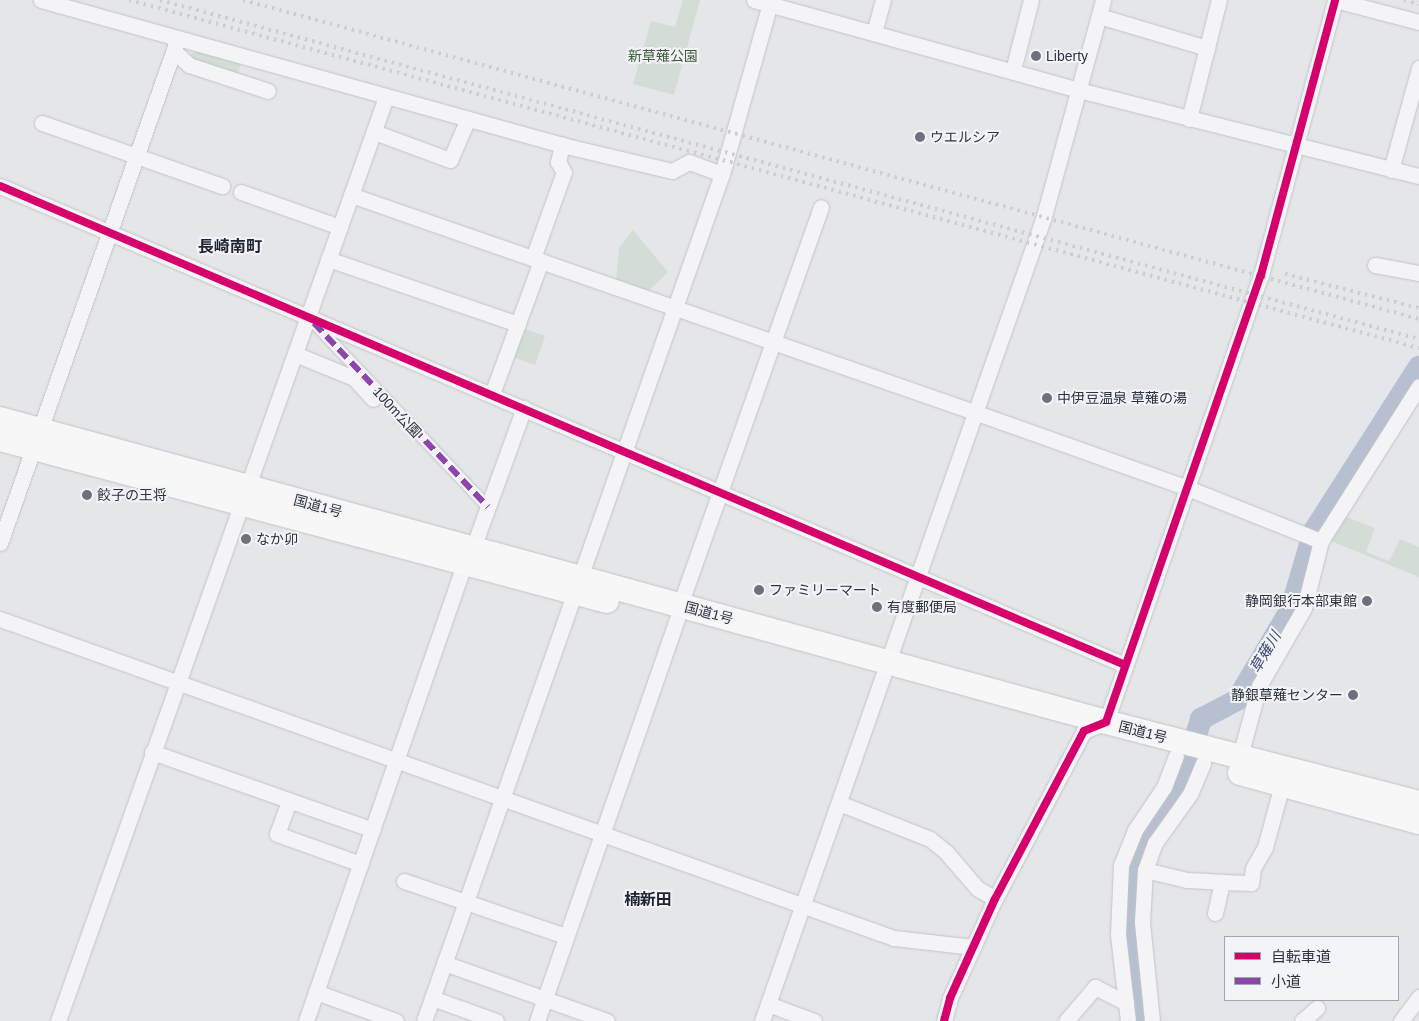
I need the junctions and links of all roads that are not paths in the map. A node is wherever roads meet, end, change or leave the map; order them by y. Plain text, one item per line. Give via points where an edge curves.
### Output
1 (41, 0) edge
2 (754, 0) edge
3 (883, 0) edge
4 (1031, 0) edge
5 (1104, 0) edge
6 (1219, 0) edge
7 (1335, 0) edge
8 (771, 2) edge
9 (1099, 16) junction
10 (1419, 22) edge
11 (874, 33) junction
12 (176, 45) junction
13 (1207, 48) junction
14 (1419, 68) edge
15 (1013, 70) junction
16 (1079, 90) junction
17 (268, 91) dead end
18 (386, 97) junction
19 (468, 119) junction
20 (1189, 120) junction
21 (42, 123) dead end
22 (374, 132) junction
23 (562, 144) junction
24 (1296, 148) junction
25 (137, 156) junction
26 (1391, 170) junction
27 (722, 174) junction
28 (1419, 176) edge
29 (0, 186) edge
30 (222, 186) dead end
31 (241, 192) dead end
32 (351, 195) junction
33 (821, 207) dead end
34 (340, 227) junction
35 (110, 232) junction
36 (328, 259) junction
37 (537, 259) junction
38 (1375, 265) dead end
39 (1419, 273) edge
40 (674, 306) junction
41 (308, 316) junction
42 (518, 324) junction
43 (773, 342) junction
44 (295, 354) junction
45 (1419, 386) edge
46 (492, 394) junction
47 (372, 399) dead end
48 (524, 408) junction
49 (977, 413) junction
50 (0, 419) edge
51 (0, 439) edge
52 (38, 439) junction
53 (623, 450) junction
54 (1185, 487) junction
55 (721, 493) junction
56 (244, 495) junction
57 (488, 506) junction
58 (1321, 541) junction
59 (0, 544) edge
60 (469, 555) junction
61 (918, 576) junction
62 (578, 584) junction
63 (679, 612) junction
64 (0, 619) edge
65 (1125, 665) junction
66 (886, 669) junction
67 (176, 684) junction
68 (1106, 722) junction
69 (1084, 732) junction
70 (152, 752) junction
71 (1176, 756) junction
72 (1240, 756) junction
73 (398, 761) junction
74 (1203, 763) junction
75 (1282, 785) junction
76 (504, 800) junction
77 (289, 801) junction
78 (839, 803) junction
79 (1419, 803) edge
80 (1419, 822) edge
81 (373, 830) junction
82 (601, 834) junction
83 (361, 864) junction
84 (1145, 870) junction
85 (404, 881) dead end
86 (1222, 882) junction
87 (995, 899) junction
88 (465, 902) junction
89 (803, 907) junction
90 (1216, 913) dead end
91 (566, 936) junction
92 (973, 947) junction
93 (444, 963) junction
94 (316, 992) junction
95 (1419, 997) edge
96 (432, 998) junction
97 (544, 999) junction
98 (1126, 1003) junction
99 (768, 1004) junction
100 (1317, 1008) dead end
101 (58, 1021) edge
102 (306, 1021) edge
103 (396, 1021) edge
104 (424, 1021) edge
105 (496, 1021) edge
106 (537, 1021) edge
107 (607, 1021) edge
108 (762, 1021) edge
109 (814, 1021) edge
110 (944, 1021) edge
111 (1066, 1021) edge
112 (1128, 1021) edge
113 (1152, 1021) edge
114 (1302, 1021) edge
115 (1402, 1021) edge

1 - 12 street
2 - 8 street
3 - 11 street
4 - 15 street
5 - 9 street
6 - 13 street
7 - 10 street
7 - 24 street
8 - 11 street
8 - 27 street
9 - 13 street
9 - 16 street
11 - 15 street
12 - 17 street via 189,65
12 - 18 street
12 - 25 street
13 - 20 street
14 - 26 street
15 - 16 street
16 - 20 street
16 - 49 street via 1044,216
18 - 19 street
18 - 22 street
19 - 22 street via 450,160
19 - 23 street
20 - 24 street
21 - 25 street
22 - 32 street
23 - 27 street via 672,171 689,162
23 - 37 street via 558,162 564,172
24 - 26 street
24 - 54 street via 1261,275
25 - 30 street
25 - 35 street
26 - 28 street
27 - 40 street
29 - 35 street
31 - 34 street
32 - 34 street
32 - 37 street
33 - 43 street
34 - 36 street
35 - 41 street
35 - 52 street
36 - 41 street
36 - 42 street
37 - 40 street
37 - 42 street
38 - 39 street
40 - 43 street
40 - 53 street
41 - 44 street
41 - 46 street
41 - 57 street, 100m公園
42 - 46 street
43 - 49 street
43 - 55 street
44 - 47 street via 354,378
44 - 56 street
45 - 58 street
46 - 48 street
48 - 53 street
48 - 57 street
49 - 54 street
49 - 61 street
50 - 52 highway, 国道1号
51 - 52 highway, 国道1号
52 - 56 highway, 国道1号
52 - 59 street
53 - 55 street
53 - 62 street
54 - 58 street
54 - 65 street
55 - 61 street
55 - 63 street
56 - 60 highway, 国道1号
56 - 67 street
57 - 60 street
58 - 72 street via 1304,608 1259,686
60 - 62 highway, 国道1号
60 - 73 street
61 - 65 street
61 - 66 street
62 - 63 highway, 国道1号
62 - 76 street
63 - 66 highway, 国道1号
63 - 82 street
64 - 67 street
65 - 68 street
66 - 68 highway, 国道1号
66 - 69 highway, 国道1号
66 - 78 street
67 - 70 street
67 - 73 street
68 - 69 street
68 - 72 highway, 国道1号
69 - 71 highway, 国道1号
69 - 87 street
70 - 77 street
70 - 101 street
71 - 74 highway, 国道1号
71 - 98 street via 1161,794 1135,830 1121,865 1118,934
72 - 79 highway, 国道1号
73 - 76 street
73 - 81 street
74 - 75 highway, 国道1号
74 - 84 street via 1190,794 1155,842
75 - 80 highway, 国道1号
75 - 86 street via 1265,847 1253,868 1251,883
76 - 82 street
76 - 88 street
77 - 81 street
77 - 83 street via 277,834
78 - 87 street via 930,839 946,852 977,888
78 - 89 street
81 - 83 street
82 - 89 street
82 - 91 street
83 - 94 street
84 - 86 street via 1188,880
84 - 113 street via 1142,922
85 - 88 street
86 - 90 street
87 - 92 street
88 - 91 street
88 - 93 street
89 - 92 street via 894,938
89 - 99 street
91 - 97 street
92 - 110 street
93 - 96 street
93 - 97 street
94 - 102 street
94 - 103 street
95 - 115 street
96 - 104 street
96 - 105 street
97 - 106 street
97 - 107 street
98 - 111 street via 1095,987
98 - 112 street
99 - 108 street
99 - 109 street
100 - 114 street

